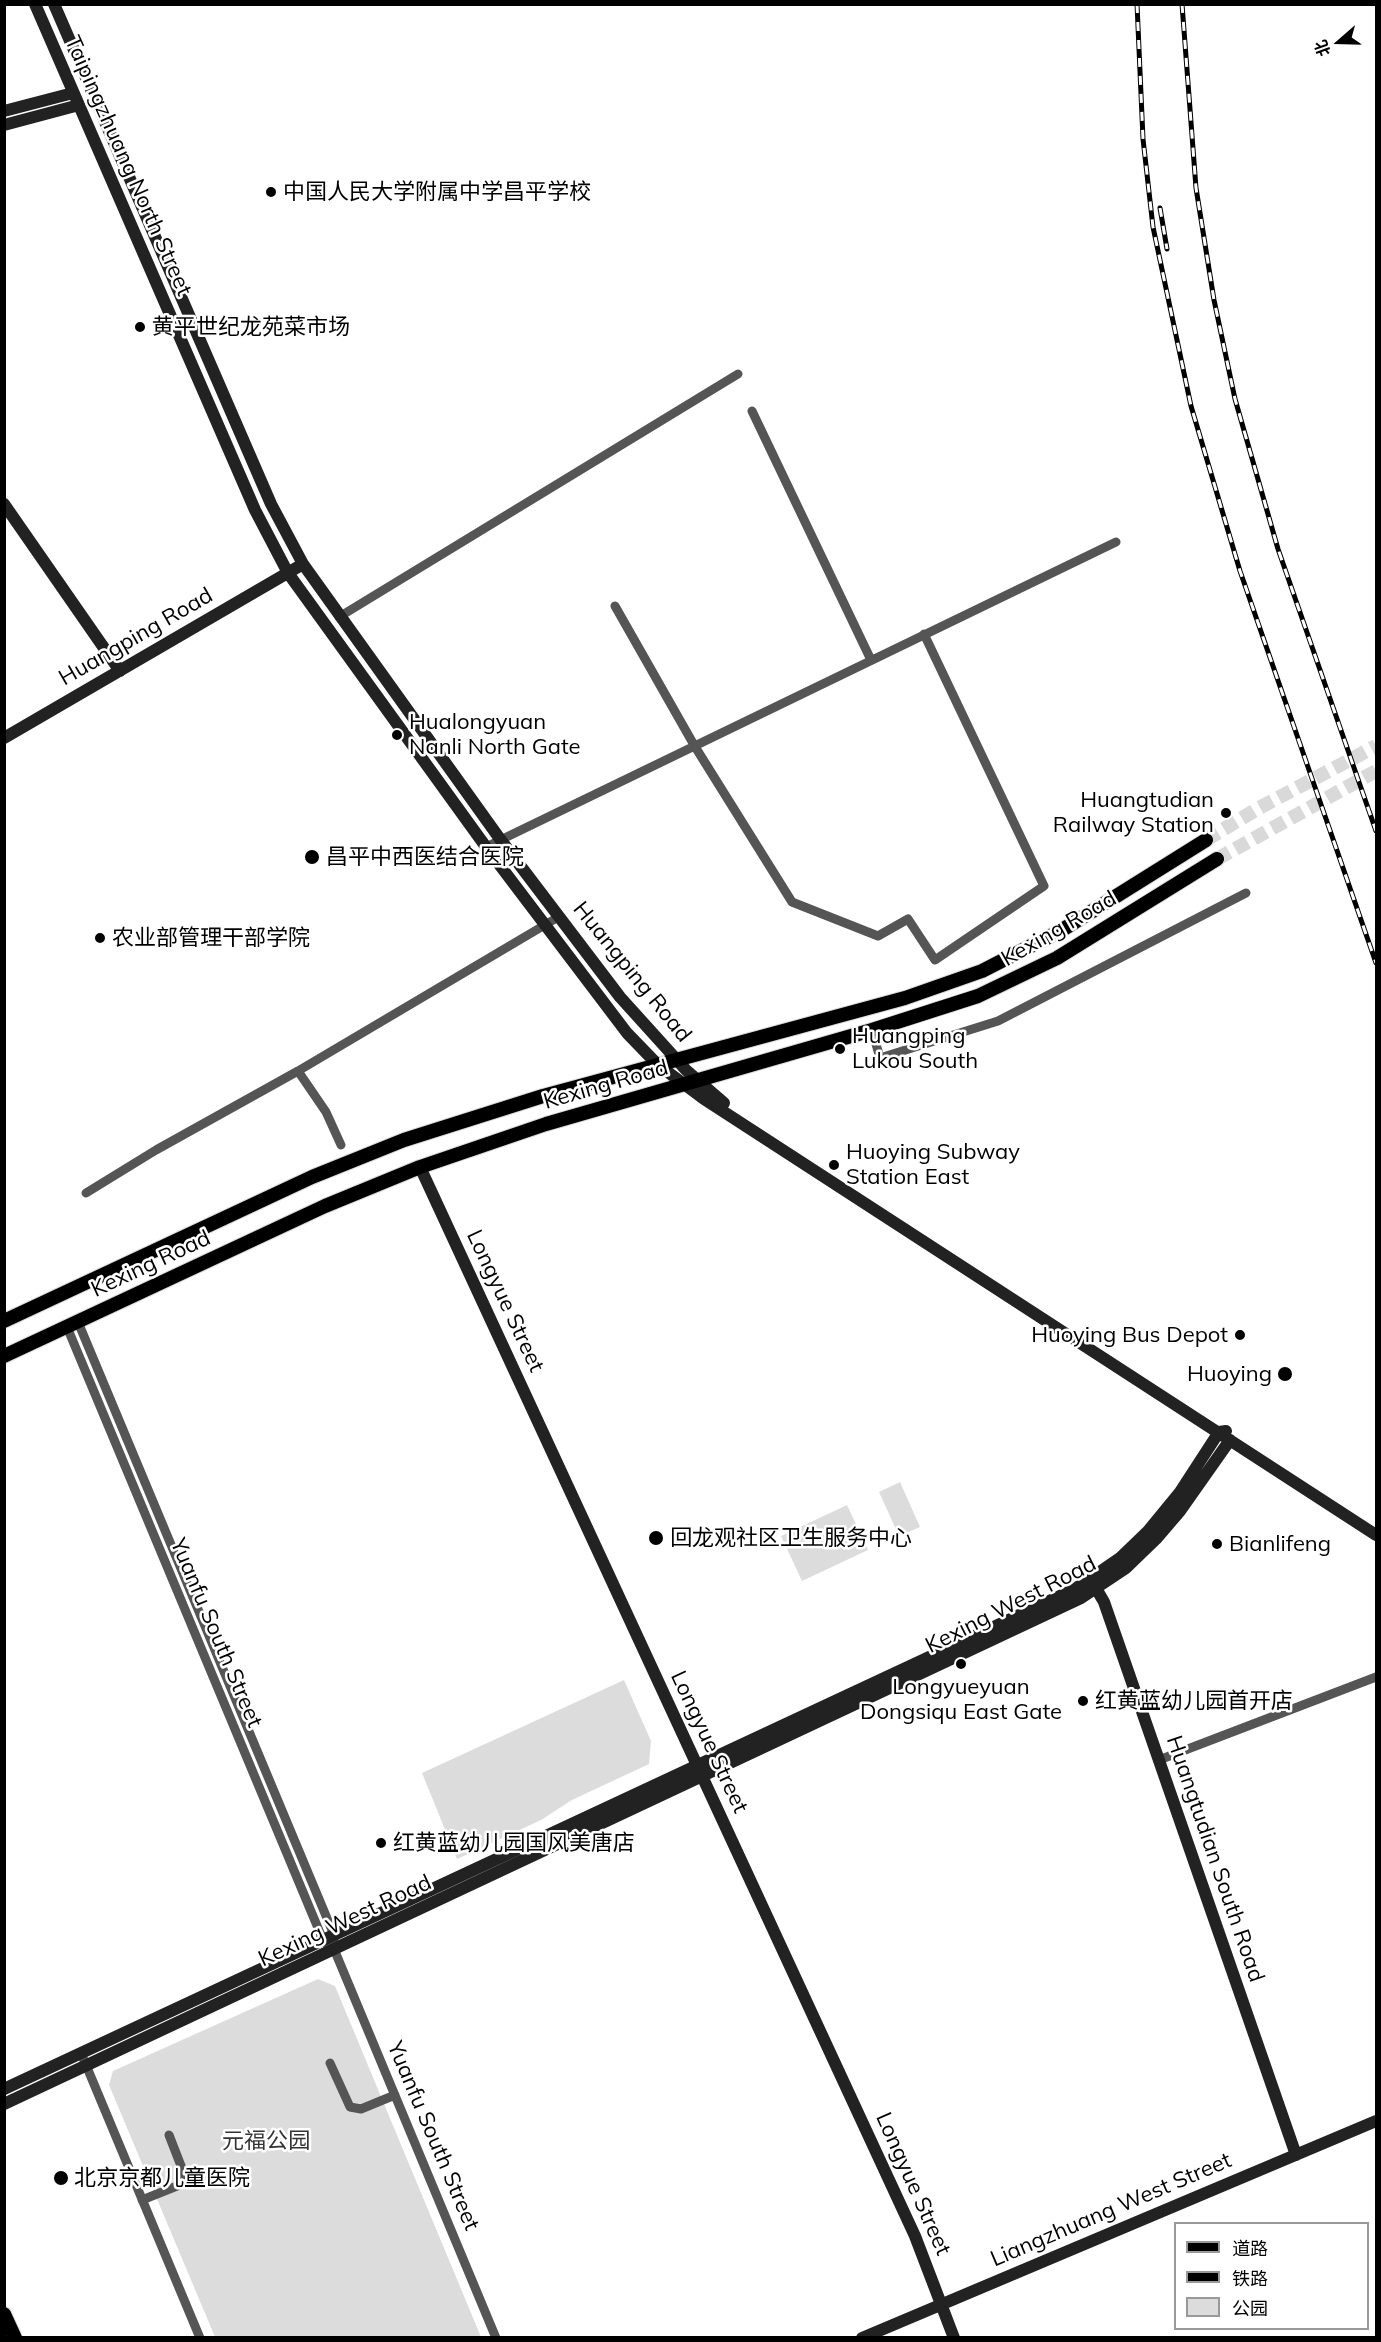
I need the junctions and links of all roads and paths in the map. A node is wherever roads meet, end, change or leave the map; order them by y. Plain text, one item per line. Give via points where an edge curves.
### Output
1 (34, 4) edge
2 (54, 4) edge
3 (76, 99) junction
4 (4, 111) edge
5 (4, 125) edge
6 (738, 374) dead end
7 (752, 411) dead end
8 (4, 504) edge
9 (1116, 542) dead end
10 (303, 564) junction
11 (288, 573) junction
12 (615, 606) dead end
13 (339, 616) junction
14 (924, 634) junction
15 (871, 660) junction
16 (120, 671) junction
17 (4, 738) edge
18 (694, 745) junction
19 (501, 839) junction
20 (1206, 840) tunnel mouth
21 (486, 847) junction
22 (1217, 859) tunnel mouth
23 (1246, 892) dead end
24 (560, 916) junction
25 (544, 925) junction
26 (872, 1030) junction
27 (675, 1059) junction
28 (657, 1064) junction
29 (298, 1071) junction
30 (690, 1083) junction
31 (341, 1145) dead end
32 (420, 1167) junction
33 (86, 1193) dead end
34 (4, 1322) edge
35 (72, 1324) junction
36 (4, 1356) edge
37 (1225, 1434) junction
38 (1377, 1527) edge
39 (1377, 1535) edge
40 (1094, 1584) junction
41 (1377, 1677) edge
42 (1159, 1760) junction
43 (699, 1771) junction
44 (328, 1938) junction
45 (334, 1949) junction
46 (81, 2053) junction
47 (330, 2063) dead end
48 (86, 2066) junction
49 (4, 2089) edge
50 (395, 2096) junction
51 (4, 2104) edge
52 (1377, 2121) edge
53 (169, 2135) dead end
54 (1296, 2155) junction
55 (142, 2200) junction
56 (942, 2304) junction
57 (4, 2314) edge
58 (15, 2337) edge
59 (200, 2337) edge
60 (496, 2337) edge
61 (862, 2337) edge
62 (954, 2337) edge

1 - 3 street, Taipingzhuang North Street
2 - 10 street, Taipingzhuang North Street via 271,504
3 - 4 street
3 - 5 street
3 - 11 street, Taipingzhuang North Street via 255,510
6 - 13 street
7 - 15 street
8 - 16 street
9 - 14 street
10 - 11 street, Huangping Road
10 - 13 street, Huangping Road
11 - 16 street, Huangping Road
11 - 21 street, Huangping Road
12 - 18 street
13 - 19 street, Huangping Road
14 - 15 street
14 - 18 street via 1044,886 935,960 908,919 878,936 792,902
15 - 18 street
16 - 17 street, Huangping Road
18 - 19 street
19 - 21 street
19 - 24 street, Huangping Road
20 - 27 main road, Kexing Road via 1062,930 982,971 905,998
21 - 25 street, Huangping Road
22 - 26 main road, Kexing Road via 1041,967 978,996
23 - 26 street via 998,1021 880,1058
24 - 25 street
24 - 27 street, Huangping Road via 620,997
25 - 28 street, Huangping Road via 612,1015
25 - 29 street
26 - 30 main road, Kexing Road
27 - 28 main road, Kexing Road
27 - 30 street, Huangping Road
28 - 30 street, Huangping Road
28 - 34 main road, Kexing Road via 499,1108 361,1156
29 - 31 street via 326,1112
29 - 33 street via 156,1149
30 - 32 main road, Kexing Road via 538,1127
30 - 37 street, Huangping Road
32 - 35 main road, Kexing Road via 325,1206
32 - 43 street, Longyue Street
35 - 36 main road, Kexing Road
35 - 44 street, Yuanfu South Street
37 - 38 street, Huangping Road
37 - 39 street, Huangping Road
37 - 40 street, Kexing West Road via 1180,1511 1156,1539 1126,1568
40 - 42 street, Huangtudian South Road
40 - 43 street, Kexing West Road via 1066,1593
41 - 42 street
42 - 54 street, Huangtudian South Road
43 - 44 street, Kexing West Road
43 - 45 street, Kexing West Road
43 - 56 street, Longyue Street via 915,2236
44 - 45 street, Yuanfu South Street
44 - 46 street, Kexing West Road
45 - 48 street, Kexing West Road
45 - 50 street, Yuanfu South Street
46 - 48 street
46 - 49 street, Kexing West Road
47 - 50 street via 350,2108 361,2109
48 - 51 street, Kexing West Road
48 - 55 street
50 - 60 street, Yuanfu South Street
52 - 54 street, Liangzhuang West Street
53 - 55 street via 183,2171 182,2180 177,2186
54 - 56 street, Liangzhuang West Street
55 - 59 street
56 - 61 street, Liangzhuang West Street
56 - 62 street, Longyue Street
57 - 58 main road

